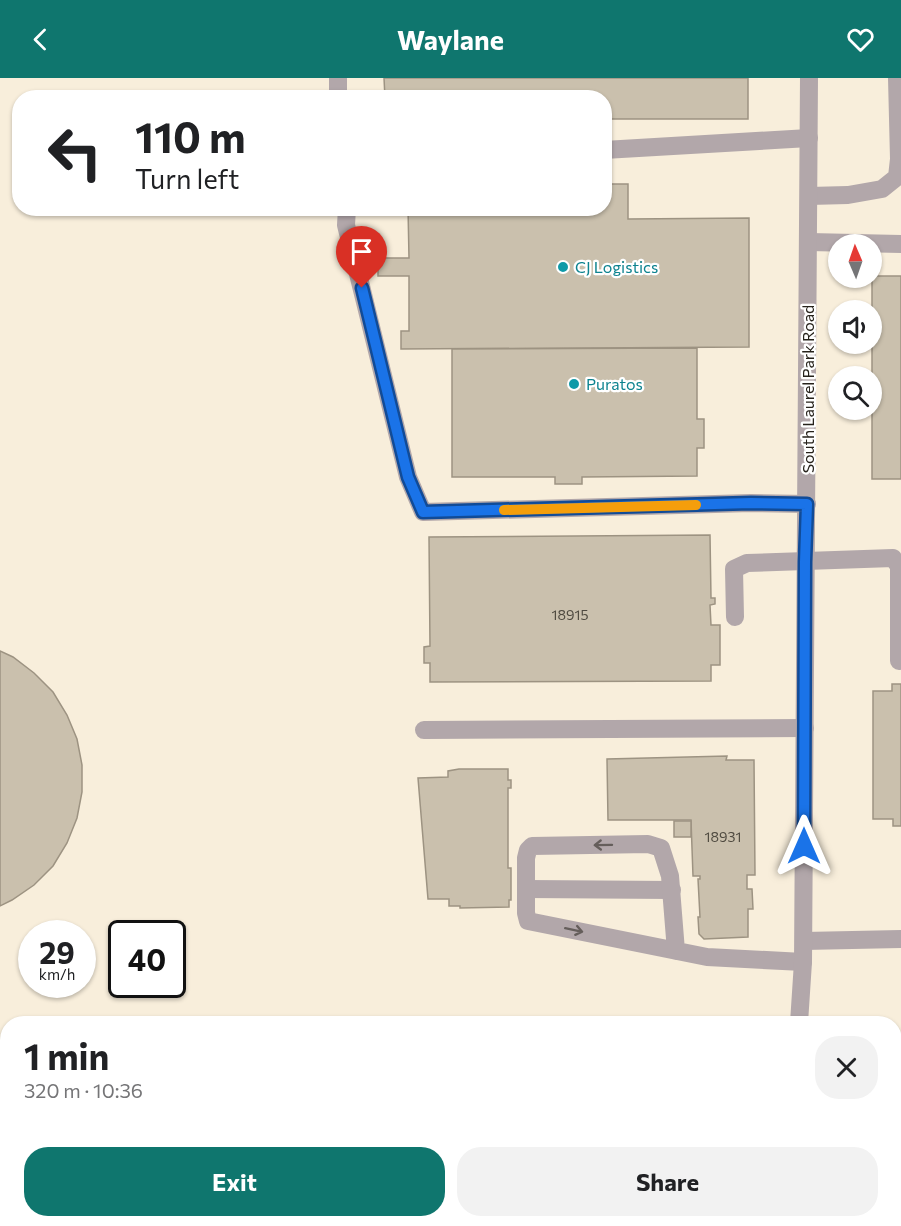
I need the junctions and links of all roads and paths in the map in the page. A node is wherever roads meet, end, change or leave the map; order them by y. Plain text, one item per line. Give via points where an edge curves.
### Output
1 (809, 78) edge
2 (897, 78) edge
3 (809, 138) junction
4 (612, 150) edge
5 (809, 196) junction
6 (347, 216) edge
7 (809, 243) junction
8 (901, 244) edge
9 (807, 504) junction
10 (805, 562) junction
11 (735, 617) dead end
12 (899, 661) dead end
13 (805, 728) junction
14 (424, 730) dead end
15 (526, 889) junction
16 (672, 890) junction
17 (901, 939) edge
18 (804, 941) junction
19 (676, 951) junction
20 (804, 962) junction
21 (800, 1016) edge

1 - 3 street, South Laurel Park Road
2 - 5 street via 897,177 882,189
3 - 4 street
3 - 5 street, South Laurel Park Road
5 - 7 street, South Laurel Park Road
6 - 9 street via 406,466 423,512
7 - 8 street
7 - 9 street, South Laurel Park Road
9 - 10 street, South Laurel Park Road
10 - 11 street via 747,563 734,569
10 - 12 street via 893,558 899,566
10 - 13 street, South Laurel Park Road
13 - 14 street
13 - 18 street, South Laurel Park Road
15 - 16 street
16 -> 15 street via 661,848 648,844 532,846 526,858
15 -> 19 street via 528,921
16 - 19 street
17 - 18 street
18 - 20 street, South Laurel Park Road
19 - 20 street via 707,957
20 - 21 street, South Laurel Park Road

